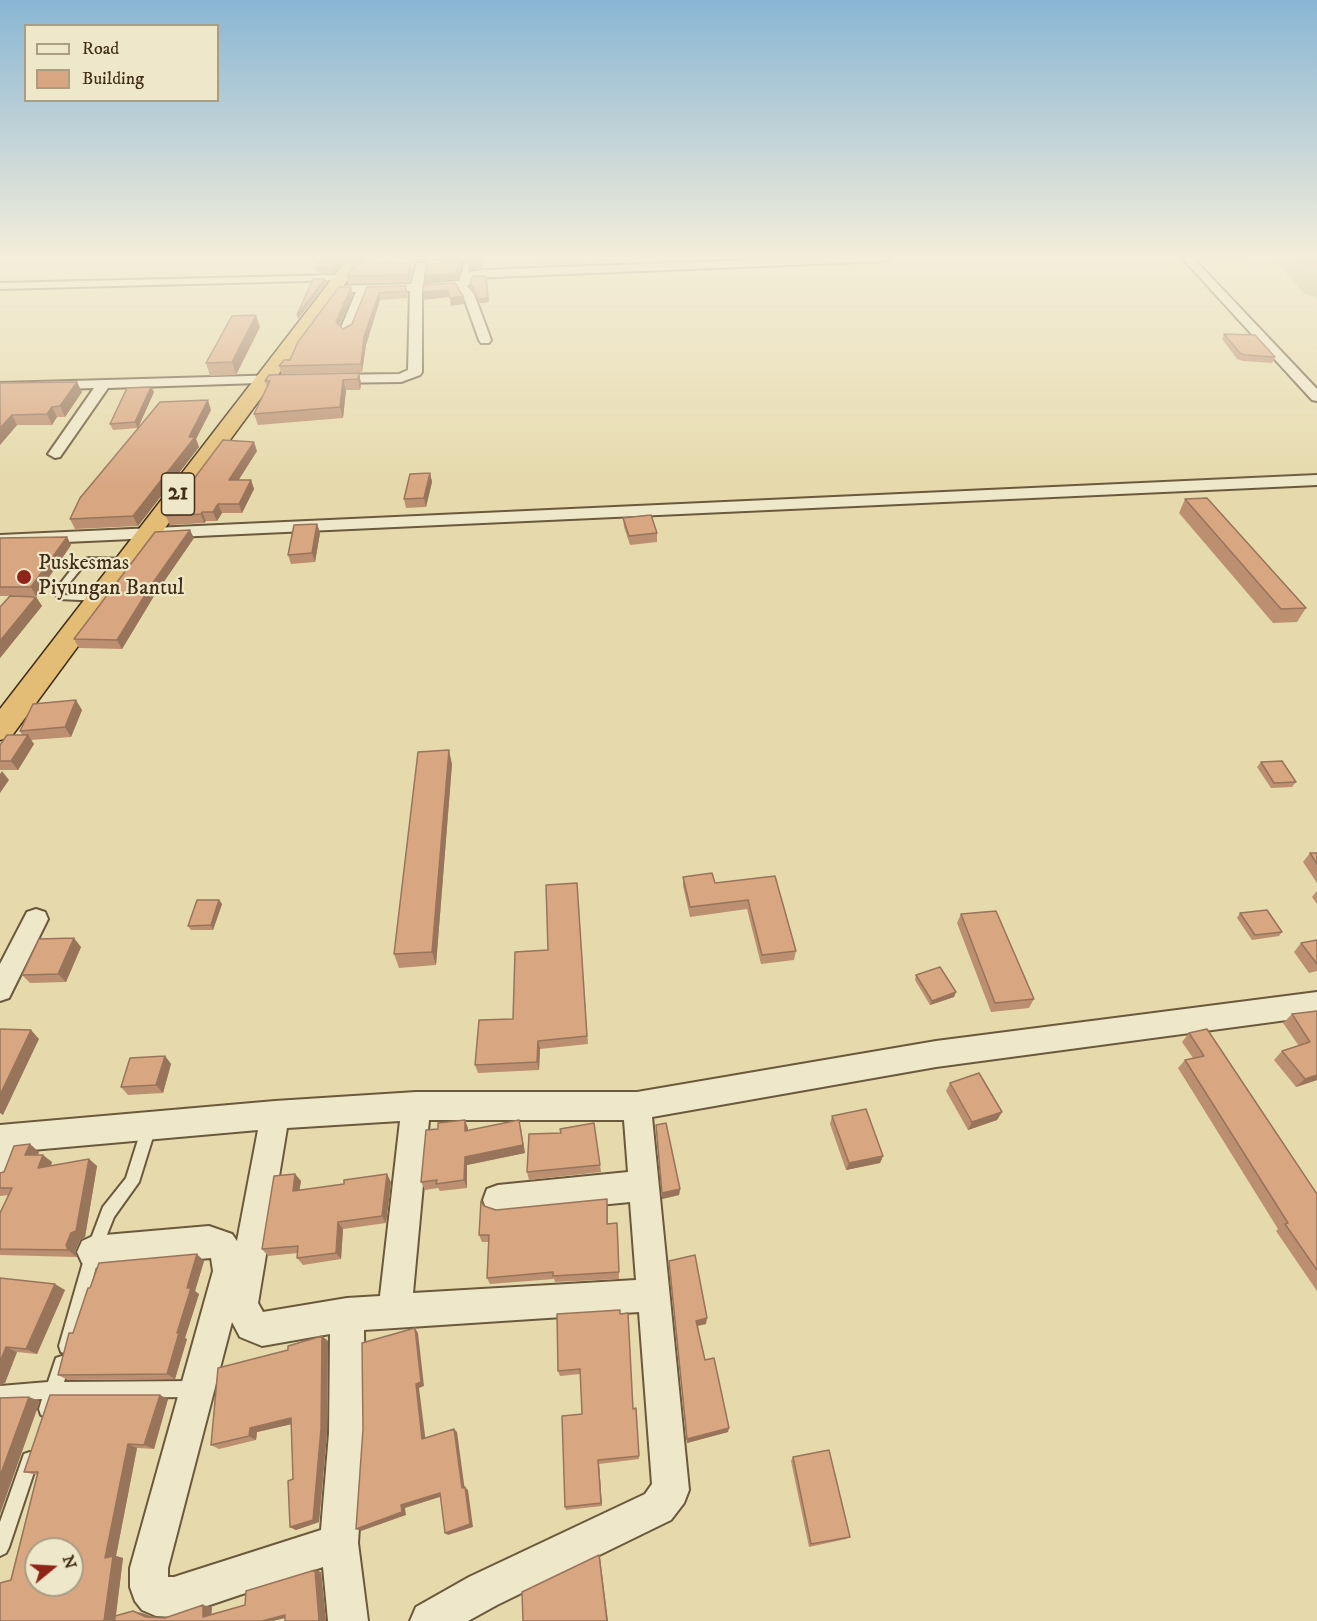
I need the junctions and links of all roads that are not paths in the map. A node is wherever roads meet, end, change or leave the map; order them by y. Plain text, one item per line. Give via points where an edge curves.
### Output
1 (299, 334) edge
2 (416, 334) edge
3 (483, 334) edge
4 (1261, 334) edge
5 (485, 340) dead end
6 (261, 380) junction
7 (1310, 383) edge
8 (104, 384) junction
9 (0, 387) edge
10 (1317, 397) edge
11 (55, 454) dead end
12 (1317, 480) edge
13 (151, 532) junction
14 (0, 540) edge
15 (129, 561) junction
16 (100, 598) junction
17 (0, 730) edge
18 (36, 919) dead end
19 (0, 990) edge
20 (1317, 1004) edge
21 (416, 1106) junction
22 (637, 1106) junction
23 (274, 1115) junction
24 (150, 1126) junction
25 (6, 1138) edge
26 (0, 1167) edge
27 (645, 1185) junction
28 (498, 1200) dead end
29 (93, 1252) junction
30 (652, 1295) junction
31 (395, 1311) junction
32 (347, 1315) junction
33 (197, 1389) junction
34 (54, 1390) junction
35 (0, 1394) edge
36 (43, 1421) edge
37 (36, 1442) edge
38 (339, 1543) junction
39 (0, 1546) edge
40 (348, 1621) edge
41 (430, 1621) edge

1 - 6 highway, 21
2 - 6 street via 416,372 401,378
3 - 5 street
4 - 7 street
6 - 8 street
6 - 13 highway, 21
7 - 10 street
8 - 9 street
8 - 11 street
12 - 13 street
13 - 14 street
13 - 15 highway, 21
15 - 16 highway, 21
15 - 16 lane via 81,563 59,591 61,597
16 - 17 highway, 21
18 - 19 street
20 - 22 street via 936,1054
21 - 22 street
21 - 23 street
21 - 31 street
22 - 27 street
23 - 24 street
23 - 32 street via 241,1306 252,1325 262,1329
24 - 25 street
24 - 29 lane via 132,1182 108,1212
25 - 26 street
27 - 28 street
27 - 30 street
29 - 33 street via 209,1242 221,1245 229,1271
29 - 34 lane
30 - 31 street
30 - 41 street via 671,1490 658,1507 483,1591
31 - 32 street
32 - 38 street via 346,1432
33 - 34 lane
33 - 38 street via 149,1568 149,1587 156,1596 174,1597
34 - 35 lane
34 - 36 lane
37 - 39 lane
38 - 40 street

